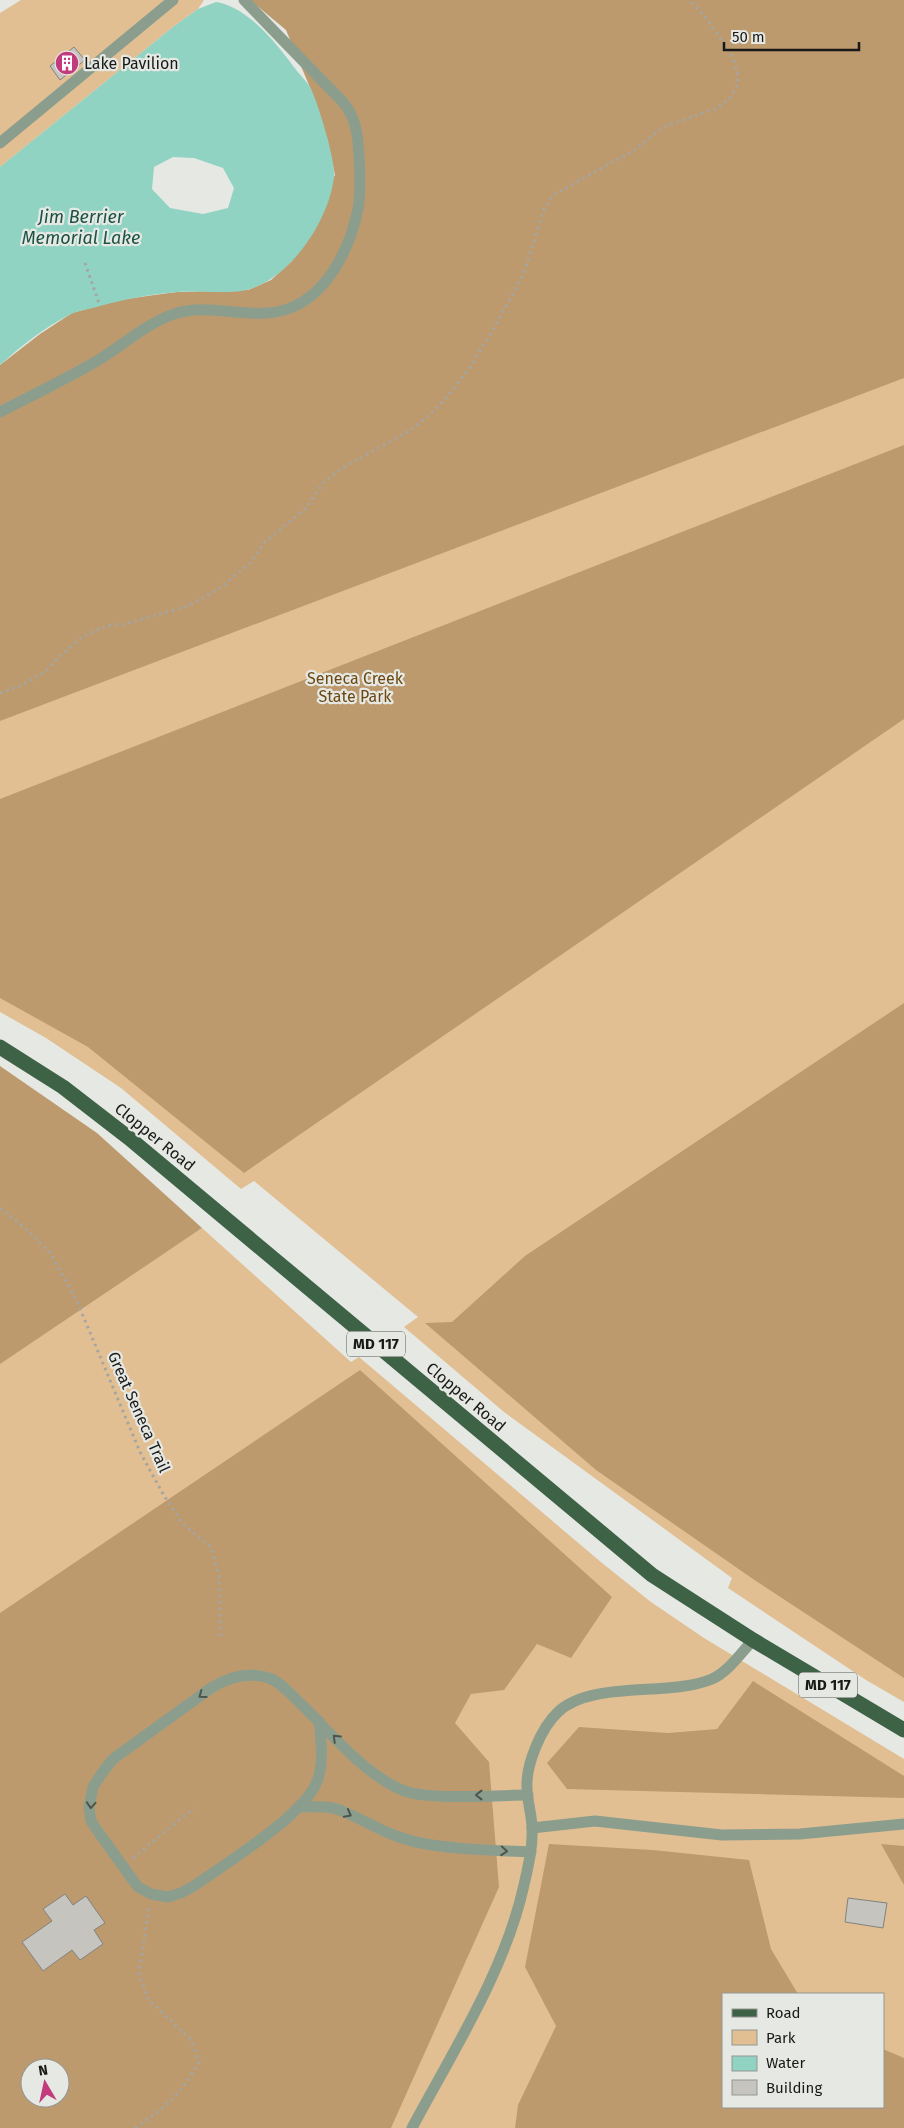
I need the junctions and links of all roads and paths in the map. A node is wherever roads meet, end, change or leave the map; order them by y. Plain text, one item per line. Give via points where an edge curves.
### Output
1 (173, 0) edge
2 (244, 0) edge
3 (690, 0) edge
4 (0, 143) edge
5 (86, 263) dead end
6 (100, 306) dead end
7 (0, 412) edge
8 (0, 693) edge
9 (0, 1047) edge
10 (0, 1208) edge
11 (222, 1638) dead end
12 (753, 1640) junction
13 (319, 1721) junction
14 (904, 1730) edge
15 (528, 1795) junction
16 (300, 1807) junction
17 (194, 1808) dead end
18 (904, 1824) edge
19 (532, 1828) junction
20 (530, 1852) junction
21 (123, 1866) junction
22 (151, 1894) junction
23 (135, 2128) edge
24 (412, 2128) edge

1 - 4 lane
2 - 7 lane via 344,103 357,131 358,209 350,238 336,266 321,288 297,305 267,313 238,314 192,309 171,315 137,332 62,381
3 - 8 path via 733,58 738,84 729,99 715,110 663,127 633,151 553,195 544,209 524,273 502,314 470,368 438,406 411,430 342,468 324,482 307,507 264,543 249,564 220,588 188,606 106,626 82,636 46,671 23,685
5 - 6 path
9 - 12 main road, Clopper Road / MD 117 via 63,1086 129,1138 652,1575
10 - 11 path, Great Seneca Trail via 50,1253 76,1299 144,1460 183,1524 211,1547 219,1576
12 - 14 main road, Clopper Road / MD 117
12 - 15 lane via 713,1678 680,1686 601,1694 575,1701 558,1712 536,1746 528,1768
15 -> 13 lane via 428,1796 404,1791 384,1781
13 - 16 lane via 322,1752 318,1779
13 -> 21 lane via 269,1678 238,1676 211,1688 113,1759 93,1787 89,1807 91,1821
15 - 19 lane
16 -> 20 lane via 341,1810 390,1835 416,1842 444,1847
16 - 22 lane via 181,1894 168,1897
17 - 21 path
18 - 19 lane via 800,1834 722,1835 596,1821
19 - 20 lane
20 - 24 lane via 524,1886 500,1957
21 - 22 lane via 138,1887
22 - 23 path via 139,1974 148,1999 191,2040 198,2062 184,2087 167,2106

